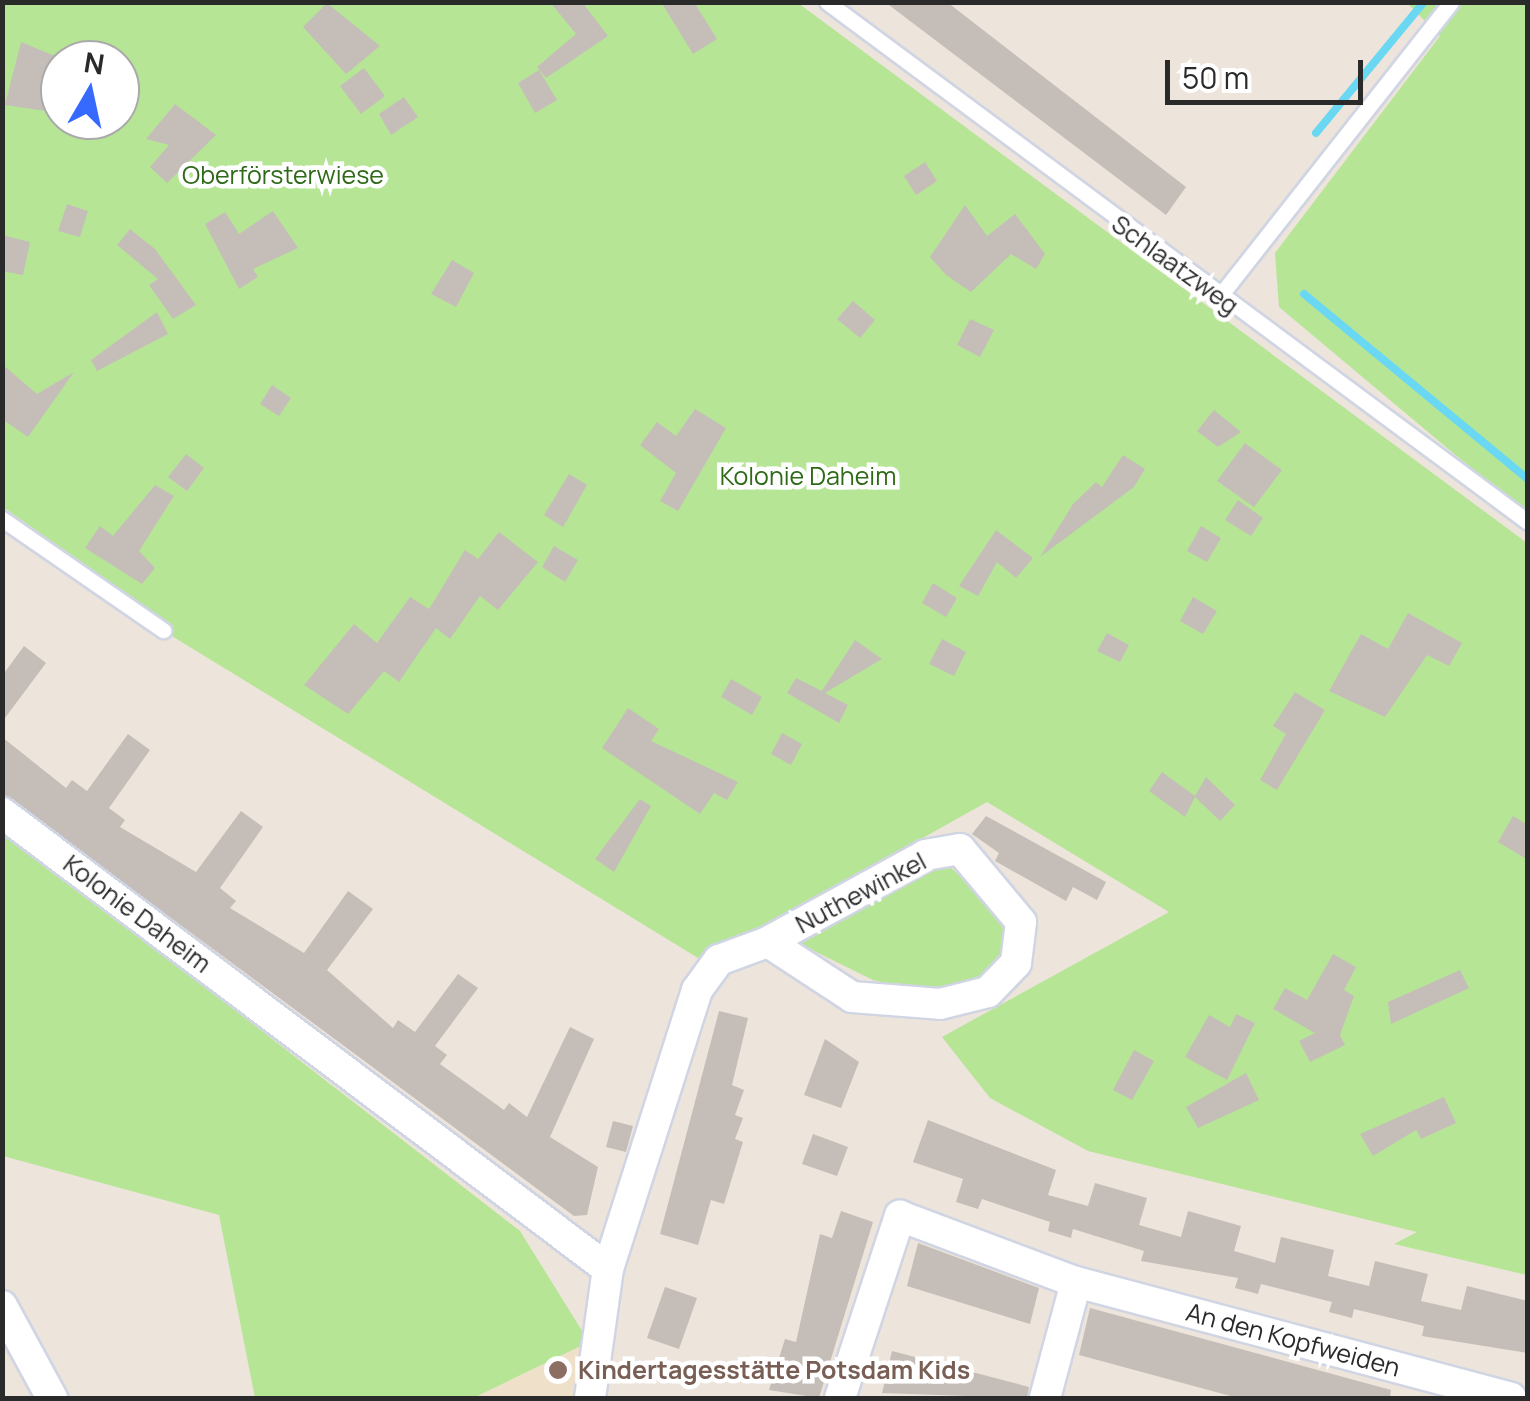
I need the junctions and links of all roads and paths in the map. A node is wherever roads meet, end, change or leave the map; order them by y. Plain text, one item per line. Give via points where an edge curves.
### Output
1 (827, 2) edge
2 (1450, 2) edge
3 (1219, 297) junction
4 (2, 519) edge
5 (1528, 522) edge
6 (163, 630) dead end
7 (2, 812) edge
8 (768, 942) junction
9 (608, 1269) junction
10 (1076, 1282) junction
11 (6, 1319) edge
12 (1472, 1394) edge
13 (52, 1398) edge
14 (590, 1398) edge
15 (840, 1398) edge
16 (1045, 1398) edge
17 (1511, 1398) edge

1 - 3 lane, Schlaatzweg
2 - 3 lane
3 - 5 lane, Schlaatzweg
4 - 6 lane
7 - 9 street, Kolonie Daheim
8 - 8 street, Nuthewinkel via 852,997 940,1004 988,992 1016,963 1021,922 960,849 926,855
8 - 9 street, Nuthewinkel via 720,960 697,990
9 - 14 street, Nuthewinkel
10 - 12 street, An den Kopfweiden
10 - 15 street, An den Kopfweiden via 900,1216
10 - 16 street
11 - 13 street
12 - 17 street, An den Kopfweiden

